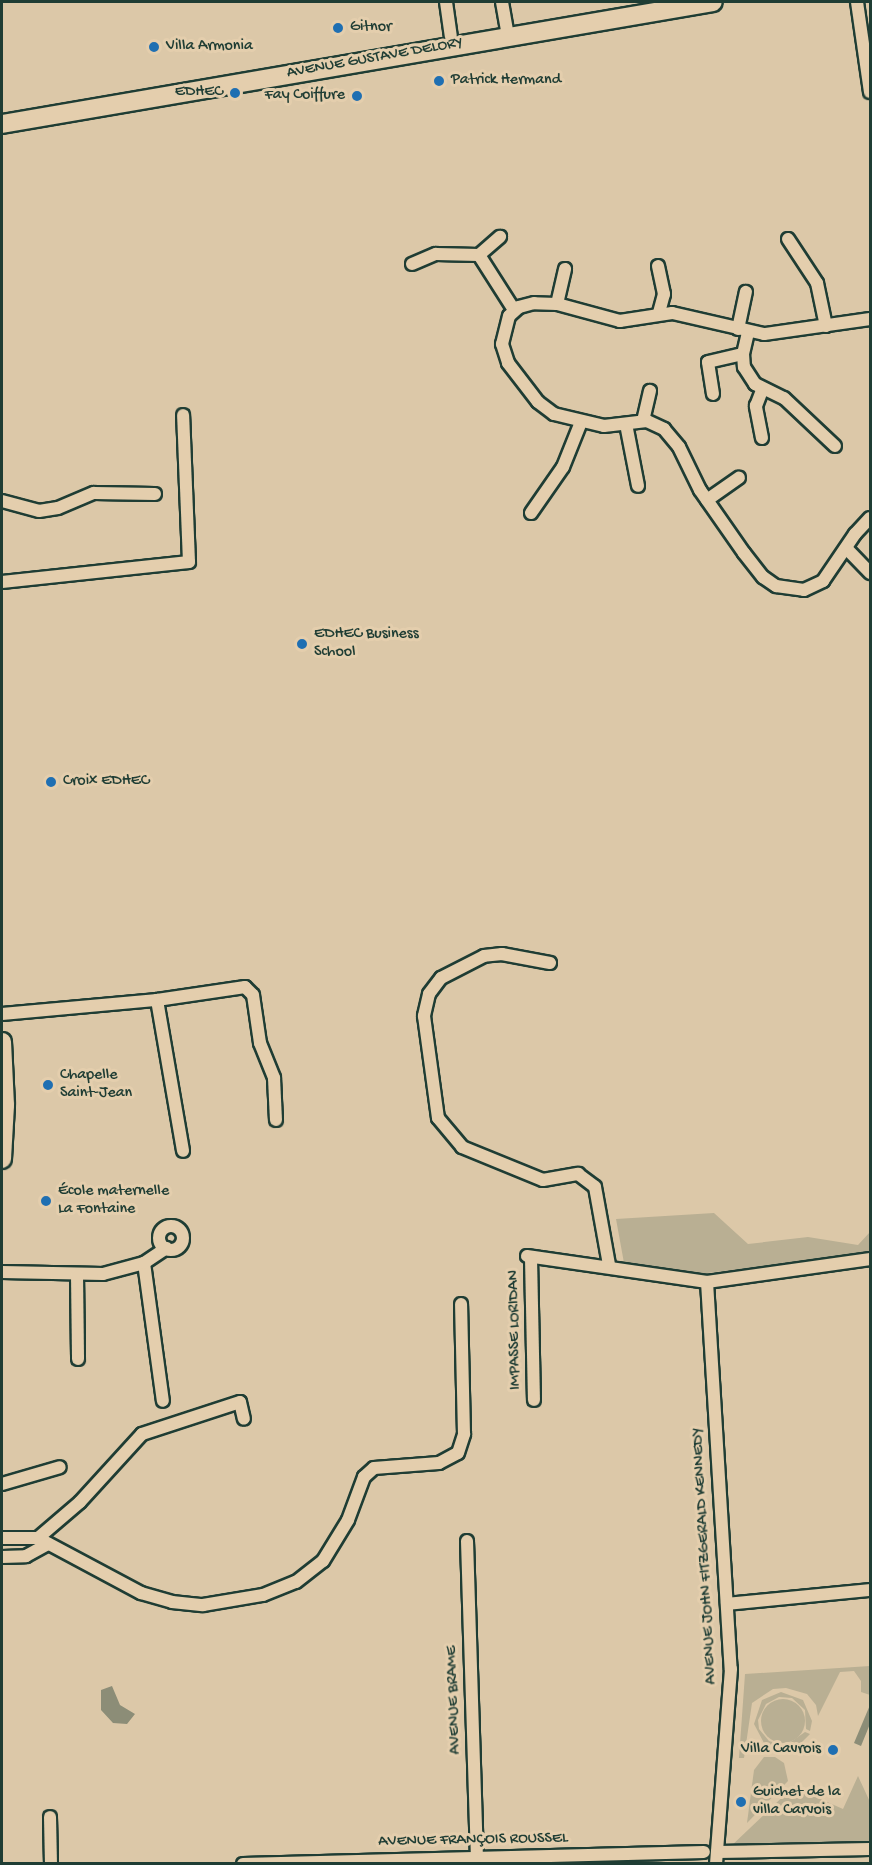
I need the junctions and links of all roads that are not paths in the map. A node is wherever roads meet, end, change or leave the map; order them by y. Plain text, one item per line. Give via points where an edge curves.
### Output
1 (446, 2) edge
2 (502, 2) edge
3 (651, 2) edge
4 (713, 2) edge
5 (857, 2) edge
6 (507, 31) junction
7 (451, 36) junction
8 (870, 92) edge
9 (2, 113) edge
10 (2, 124) edge
11 (500, 237) dead end
12 (788, 239) dead end
13 (479, 255) junction
14 (411, 264) dead end
15 (658, 266) dead end
16 (565, 269) dead end
17 (746, 292) dead end
18 (557, 304) junction
19 (514, 310) junction
20 (659, 313) junction
21 (870, 319) edge
22 (826, 326) junction
23 (743, 330) junction
24 (743, 354) junction
25 (762, 390) junction
26 (650, 391) dead end
27 (713, 394) dead end
28 (183, 415) dead end
29 (643, 421) junction
30 (581, 422) junction
31 (626, 424) junction
32 (762, 438) dead end
33 (835, 446) dead end
34 (739, 478) dead end
35 (638, 486) dead end
36 (155, 494) dead end
37 (707, 500) junction
38 (2, 501) edge
39 (531, 513) dead end
40 (870, 519) edge
41 (846, 548) junction
42 (870, 573) edge
43 (2, 582) edge
44 (550, 963) dead end
45 (157, 1000) junction
46 (2, 1014) edge
47 (2, 1042) edge
48 (276, 1119) dead end
49 (183, 1151) dead end
50 (2, 1159) edge
51 (166, 1248) dead end
52 (870, 1259) edge
53 (144, 1263) junction
54 (609, 1265) junction
55 (2, 1272) edge
56 (77, 1275) junction
57 (707, 1282) junction
58 (461, 1304) dead end
59 (78, 1359) dead end
60 (534, 1400) dead end
61 (163, 1401) dead end
62 (244, 1419) dead end
63 (60, 1467) dead end
64 (2, 1484) edge
65 (2, 1538) edge
66 (43, 1541) junction
67 (467, 1541) dead end
68 (2, 1557) edge
69 (870, 1590) edge
70 (727, 1604) junction
71 (50, 1817) dead end
72 (870, 1849) edge
73 (704, 1852) dead end
74 (477, 1857) junction
75 (717, 1858) edge
76 (51, 1863) edge
77 (243, 1863) edge

1 - 7 street
2 - 6 street
3 - 6 main road, AVENUE GUSTAVE DELORY
4 - 6 main road, AVENUE GUSTAVE DELORY
5 - 8 street
6 - 7 main road, AVENUE GUSTAVE DELORY
6 - 10 main road, AVENUE GUSTAVE DELORY
7 - 9 main road, AVENUE GUSTAVE DELORY
11 - 13 street
12 - 22 street via 795,255 815,278
13 - 14 street via 436,254
13 - 19 street
15 - 20 street via 664,294
16 - 18 street
17 - 23 street
18 - 19 street via 534,303
18 - 20 street via 620,321
19 - 30 street via 502,337 508,363 541,405 554,414
20 - 23 street
21 - 22 street
22 - 23 street via 773,335
23 - 24 street
24 - 25 street via 746,371
24 - 27 street via 708,362
25 - 32 street via 756,406
25 - 33 street via 784,398
26 - 29 street
28 - 43 street via 189,562
29 - 31 street
29 - 37 street via 656,424 676,442
30 - 31 street
30 - 39 street via 563,467
31 - 35 street
34 - 37 street
36 - 38 street via 94,493 39,511
37 - 41 street via 758,571 782,588 804,590 817,585 833,571
40 - 41 street
41 - 42 street
44 - 54 street via 502,954 484,956 441,978 429,994 424,1016 438,1118 462,1147 543,1179 578,1174 595,1187
45 - 46 street
45 - 48 street via 245,987 253,995 260,1043 274,1078
45 - 49 street
47 - 50 main road
51 - 53 street
52 - 57 street
53 - 56 street via 113,1272
53 - 61 street
54 - 57 street
54 - 60 street, IMPASSE LORIDAN via 529,1257
55 - 56 street
56 - 59 street
57 - 70 street, AVENUE JOHN FITZGERALD KENNEDY
58 - 66 street via 464,1434 458,1453 439,1463 374,1467 364,1477 348,1520 323,1561 296,1582 263,1595 223,1602 172,1602 141,1593
62 - 66 street via 240,1402 142,1434
63 - 64 street
65 - 66 street
66 - 68 street via 26,1556
67 - 74 street, AVENUE BRAME
69 - 70 street
70 - 75 street, AVENUE JOHN FITZGERALD KENNEDY via 731,1669
71 - 76 street
72 - 75 street
73 - 74 street, AVENUE FRANÇOIS ROUSSEL
74 - 77 street, AVENUE FRANÇOIS ROUSSEL

